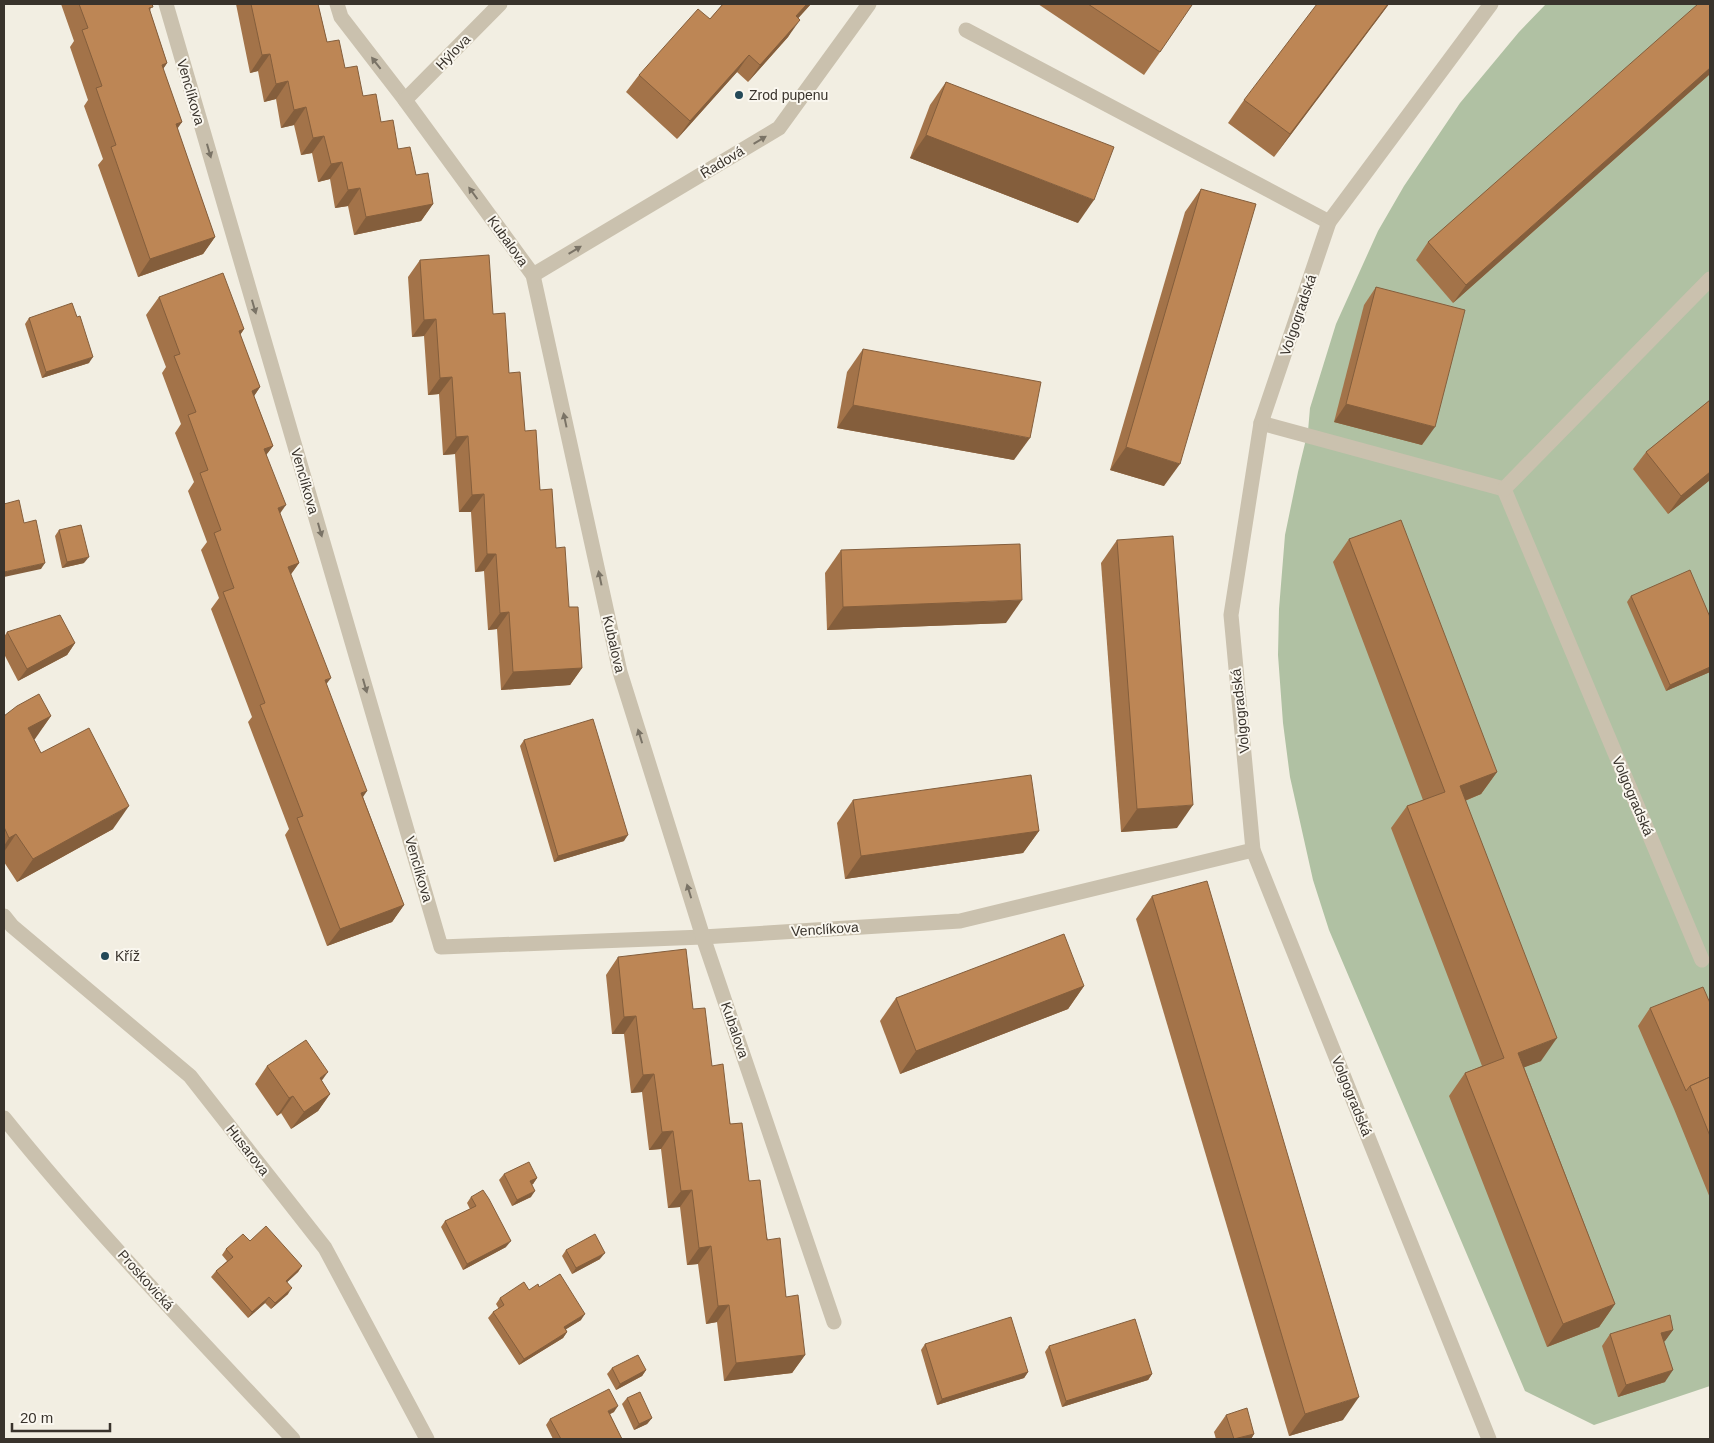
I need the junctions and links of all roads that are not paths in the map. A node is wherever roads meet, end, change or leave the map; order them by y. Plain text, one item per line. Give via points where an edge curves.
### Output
1 (166, 4) edge
2 (338, 4) edge
3 (500, 4) edge
4 (869, 4) edge
5 (1491, 4) edge
6 (966, 30) dead end
7 (405, 100) junction
8 (1329, 222) junction
9 (533, 275) junction
10 (1710, 279) edge
11 (1261, 423) junction
12 (1504, 489) junction
13 (1253, 850) junction
14 (4, 916) edge
15 (703, 937) junction
16 (1702, 960) dead end
17 (4, 1118) edge
18 (834, 1322) dead end
19 (293, 1439) edge
20 (427, 1439) edge
21 (1489, 1439) edge

1 -> 15 street, Venclíkova via 441,947
7 -> 2 street, Kubalova via 341,17
3 - 7 street, Hýlova
9 -> 4 street, Řadová via 779,128
5 - 8 street, Volgogradská
6 - 8 street
9 -> 7 street, Kubalova
8 - 11 street, Volgogradská
15 -> 9 street, Kubalova via 620,672
10 - 12 street
11 - 12 street
11 - 13 street, Volgogradská via 1231,615
12 - 16 street, Volgogradská
13 - 15 street, Venclíkova via 960,921
13 - 21 street, Volgogradská
14 - 20 street, Husarova via 190,1076 325,1248
15 - 18 street, Kubalova
17 - 19 street, Proskovická via 130,1263

